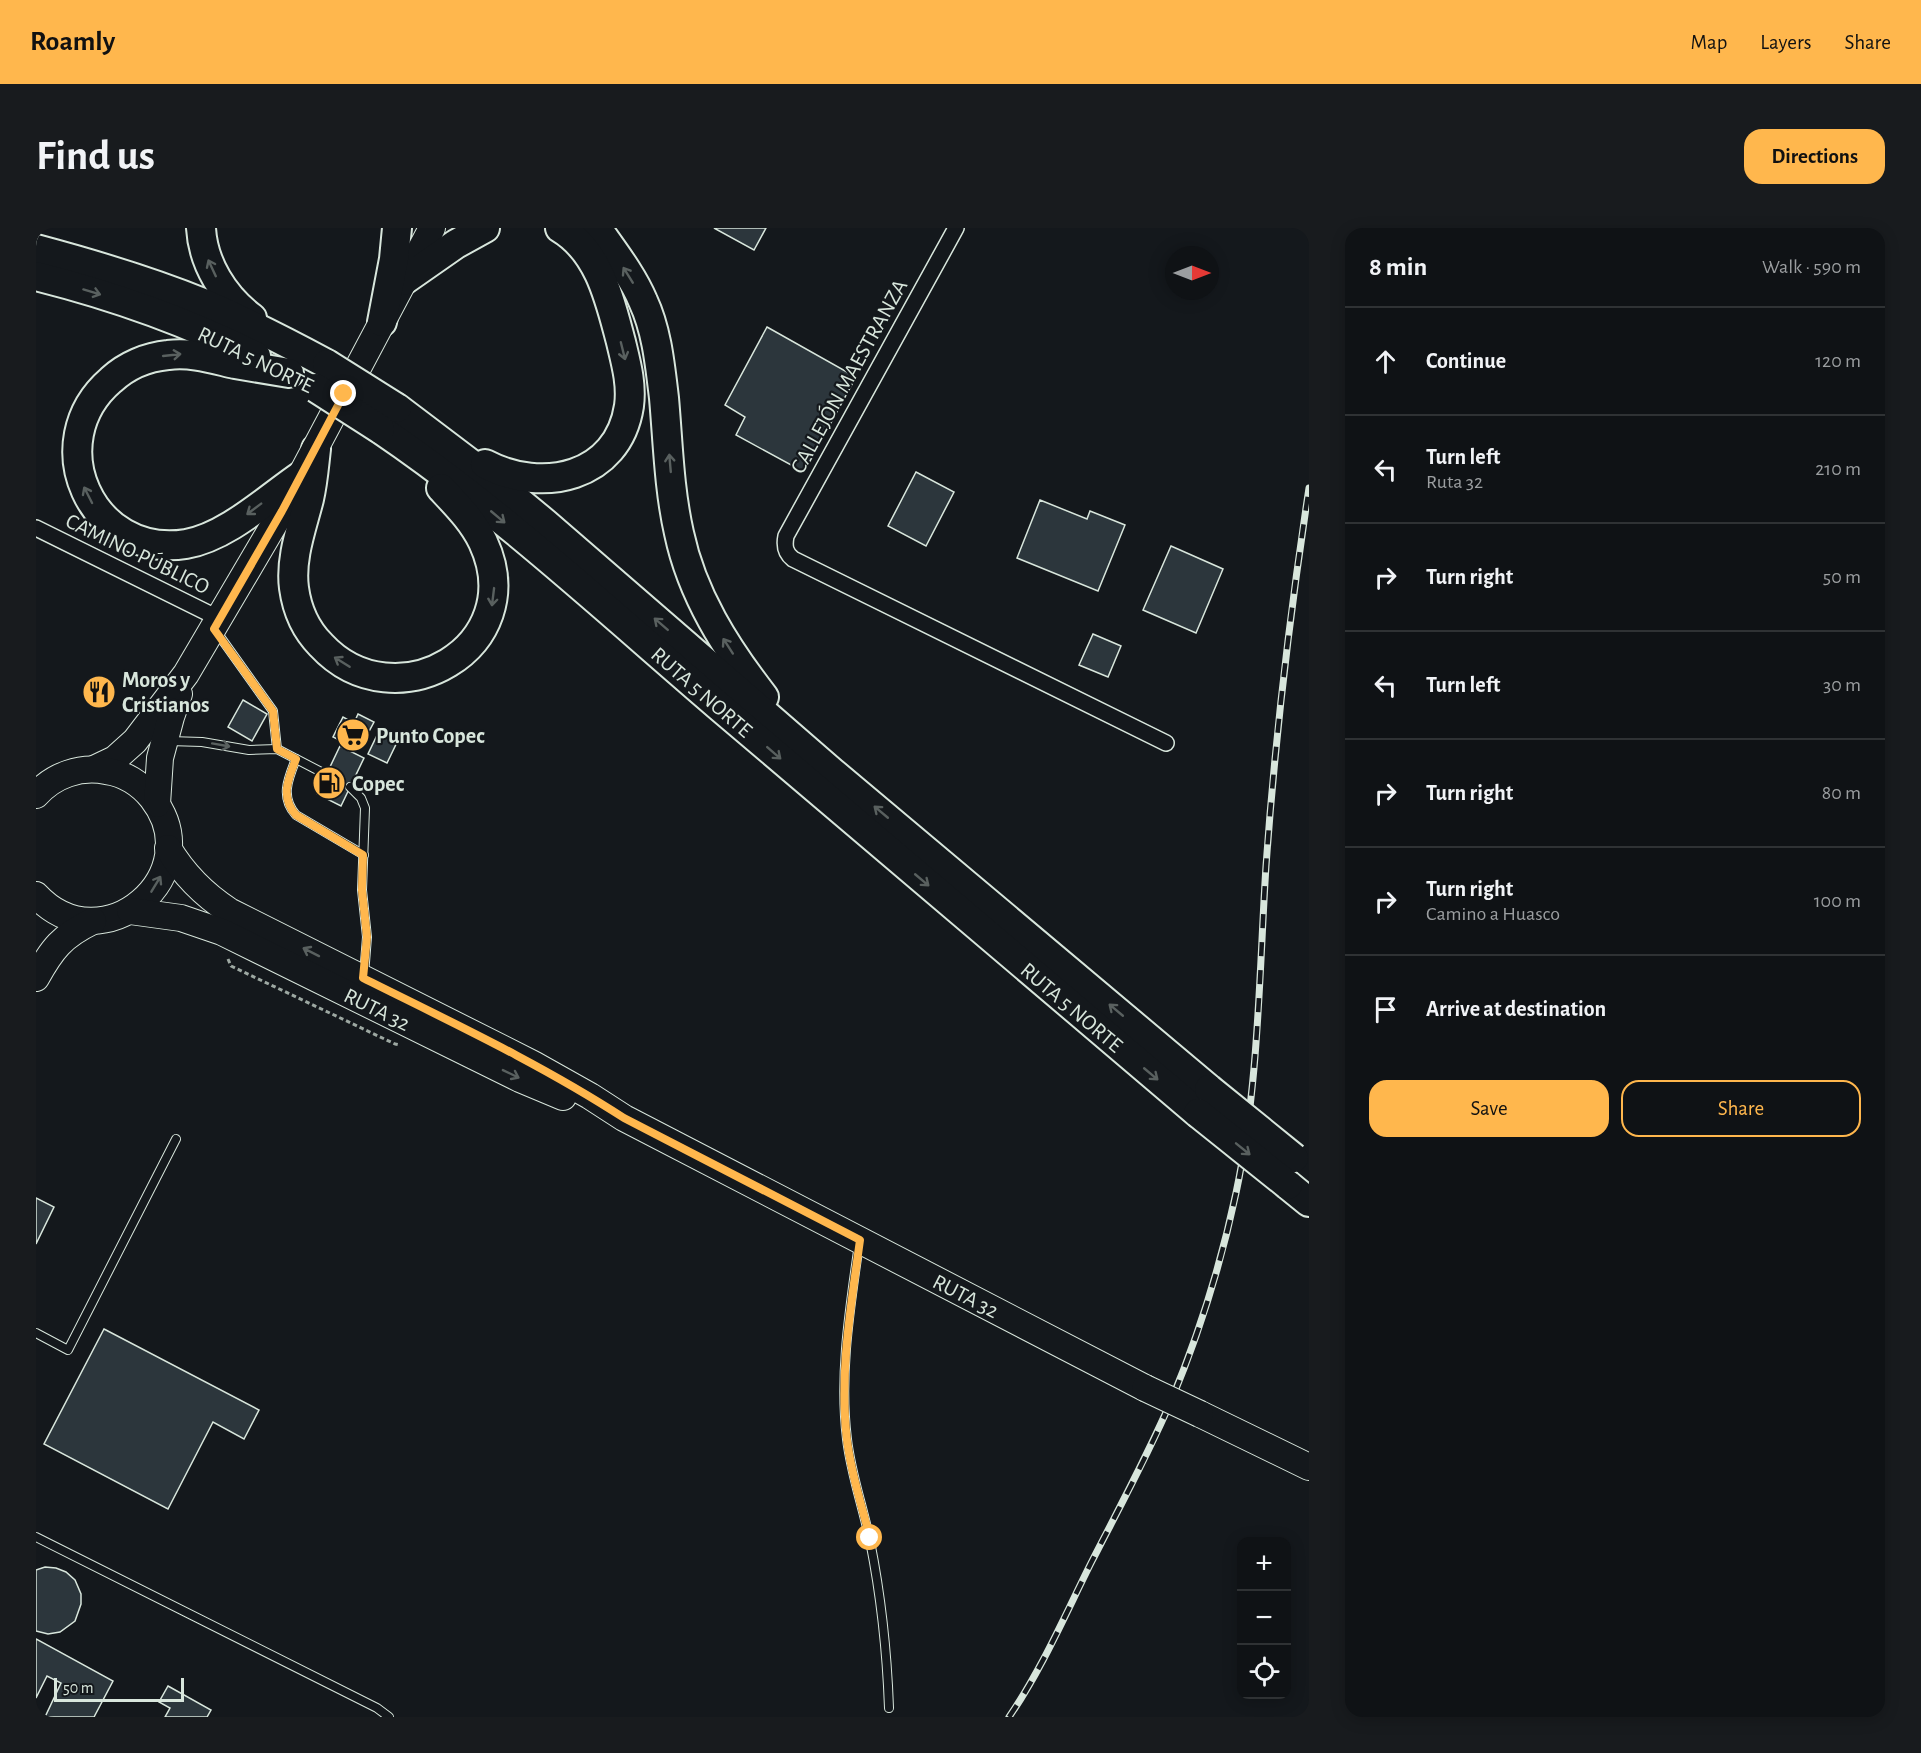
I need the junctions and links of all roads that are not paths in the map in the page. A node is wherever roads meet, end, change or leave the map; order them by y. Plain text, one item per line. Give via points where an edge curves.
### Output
1 (201, 228) edge
2 (398, 228) edge
3 (432, 228) edge
4 (485, 228) edge
5 (560, 228) edge
6 (597, 228) edge
7 (956, 228) edge
8 (36, 249) edge
9 (36, 276) edge
10 (403, 281) junction
11 (382, 322) junction
12 (280, 339) junction
13 (289, 373) junction
14 (322, 376) junction
15 (393, 427) junction
16 (442, 441) junction
17 (316, 449) junction
18 (302, 475) junction
19 (36, 528) edge
20 (217, 624) junction
21 (186, 674) junction
22 (164, 741) junction
23 (1166, 742) dead end
24 (277, 749) junction
25 (296, 759) junction
26 (94, 769) junction
27 (832, 772) junction
28 (327, 775) dead end
29 (47, 778) edge
30 (350, 787) dead end
31 (36, 795) edge
32 (157, 804) junction
33 (168, 848) junction
34 (363, 855) junction
35 (36, 895) edge
36 (130, 911) junction
37 (93, 921) junction
38 (36, 978) edge
39 (358, 988) junction
40 (1203, 1101) junction
41 (176, 1138) dead end
42 (1300, 1179) edge
43 (860, 1240) junction
44 (36, 1333) edge
45 (1309, 1467) edge
46 (36, 1536) edge
47 (889, 1708) dead end
48 (389, 1717) edge

12 -> 1 highway via 241,310 222,287 208,260
2 - 11 highway
3 - 10 main road
4 - 10 highway
5 -> 16 highway via 589,255 612,306 630,384 628,408 619,435 590,466 564,477 538,480 511,475
27 -> 6 highway via 744,672 704,605 678,526 661,368 650,319 634,283
7 - 23 street, CALLEJÓN MAESTRANZA via 786,536 785,548 793,559
8 - 12 highway, RUTA 5 NORTE via 168,290
9 -> 13 highway, RUTA 5 NORTE via 181,323
10 - 11 main road
11 - 17 main road
12 - 14 highway, RUTA 5 NORTE
13 - 14 highway, RUTA 5 NORTE
18 -> 13 highway via 231,525 201,540 171,545 141,540 114,527 93,505 77,463 77,435 86,408 115,376 140,362 167,355 195,355
14 - 15 highway, RUTA 5 NORTE, bridge
15 - 16 highway, RUTA 5 NORTE
15 -> 17 highway via 474,526 493,570 490,613 477,636 459,656 420,675 395,678 365,673 334,657 309,631 294,588 295,559
15 -> 40 highway, RUTA 5 NORTE via 904,865
27 -> 16 highway, RUTA 5 NORTE via 546,524
17 - 18 main road
18 - 20 main road
19 - 20 street, CAMINO PÚBLICO
20 - 21 main road
20 - 24 lane via 273,711
21 - 22 main road
21 - 26 main road via 135,741 116,759
22 -> 24 lane
22 - 32 main road
24 - 25 lane
25 - 28 lane
25 - 34 lane via 286,783 292,810
26 - 29 main road
26 - 32 main road via 123,775
40 -> 27 highway, RUTA 5 NORTE
29 - 31 main road via 47,784
30 - 34 lane via 362,798 365,808
32 - 33 main road
36 -> 33 main road via 153,891 166,864
39 -> 33 main road, RUTA 32 via 204,893
34 - 39 lane via 367,937
35 - 37 main road via 66,916
36 - 37 main road
36 - 39 main road, RUTA 32 via 205,925
37 - 38 main road via 51,951
39 - 43 main road, RUTA 32 via 520,1078 624,1118
40 - 42 highway, RUTA 5 NORTE, bridge
41 - 44 lane via 68,1350
43 - 45 main road, RUTA 32, bridge via 1145,1388
43 - 47 lane via 848,1335 845,1410 852,1469 877,1574
46 - 48 lane

